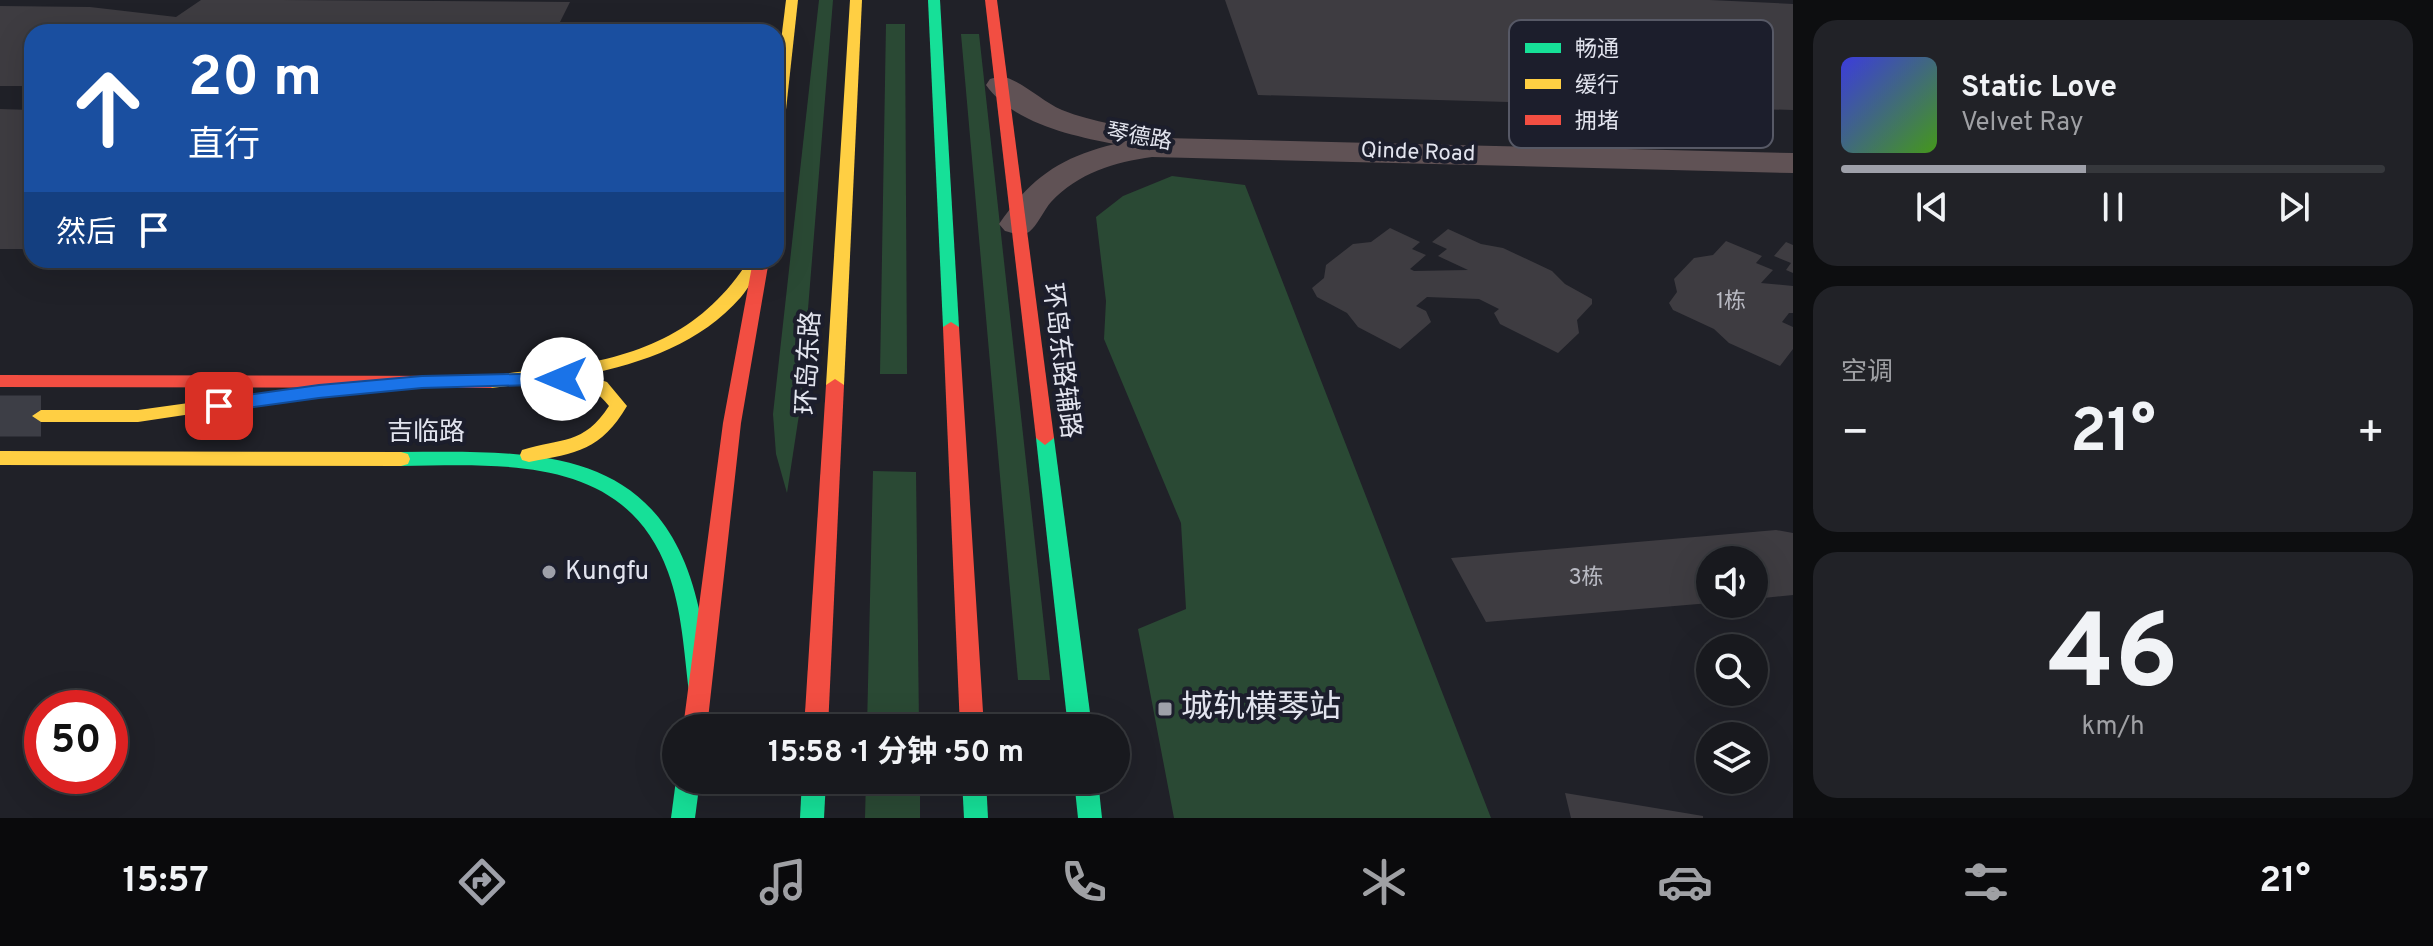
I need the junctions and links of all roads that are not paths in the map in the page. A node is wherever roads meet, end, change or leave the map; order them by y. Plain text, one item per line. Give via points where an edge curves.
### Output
1 (792, 0) edge
2 (856, 0) edge
3 (991, 0) edge
4 (938, 4) edge
5 (784, 68) edge
6 (1001, 85) junction
7 (1187, 146) junction
8 (1793, 163) edge
9 (1017, 224) junction
10 (754, 268) edge
11 (758, 268) edge
12 (533, 379) junction
13 (0, 381) edge
14 (422, 382) junction
15 (41, 416) tunnel mouth
16 (0, 458) edge
17 (503, 459) junction
18 (700, 692) junction
19 (697, 714) edge
20 (817, 714) edge
21 (971, 714) edge
22 (1078, 714) edge
23 (686, 794) edge
24 (813, 794) edge
25 (975, 794) edge
26 (1087, 794) edge
27 (683, 818) edge
28 (812, 818) edge
29 (976, 818) edge
30 (1090, 818) edge

1 - 5 main road
2 - 20 main road, 环岛东路
3 - 6 main road, 环岛东路辅路
4 - 21 main road
6 - 7 street, 琴德路 via 1042,114 1072,124
6 - 9 main road, 环岛东路辅路
7 - 8 street, Qinde Road
7 - 9 street, 琴德路 via 1117,151 1077,167 1044,187
9 - 22 main road, 环岛东路辅路
10 - 12 main road, 吉临路 via 741,290 705,322 671,341 621,362
11 - 18 main road via 732,423
12 - 14 main road, 吉临路
12 - 17 main road via 591,380 610,389 618,406 604,431 582,444
13 - 14 main road, 吉临路
14 - 15 main road via 138,416
16 - 17 main road, 吉临路
17 - 18 main road, 吉临路 via 599,477 638,501 664,536 682,574
18 - 19 main road
23 - 27 main road
24 - 28 main road
25 - 29 main road
26 - 30 main road

